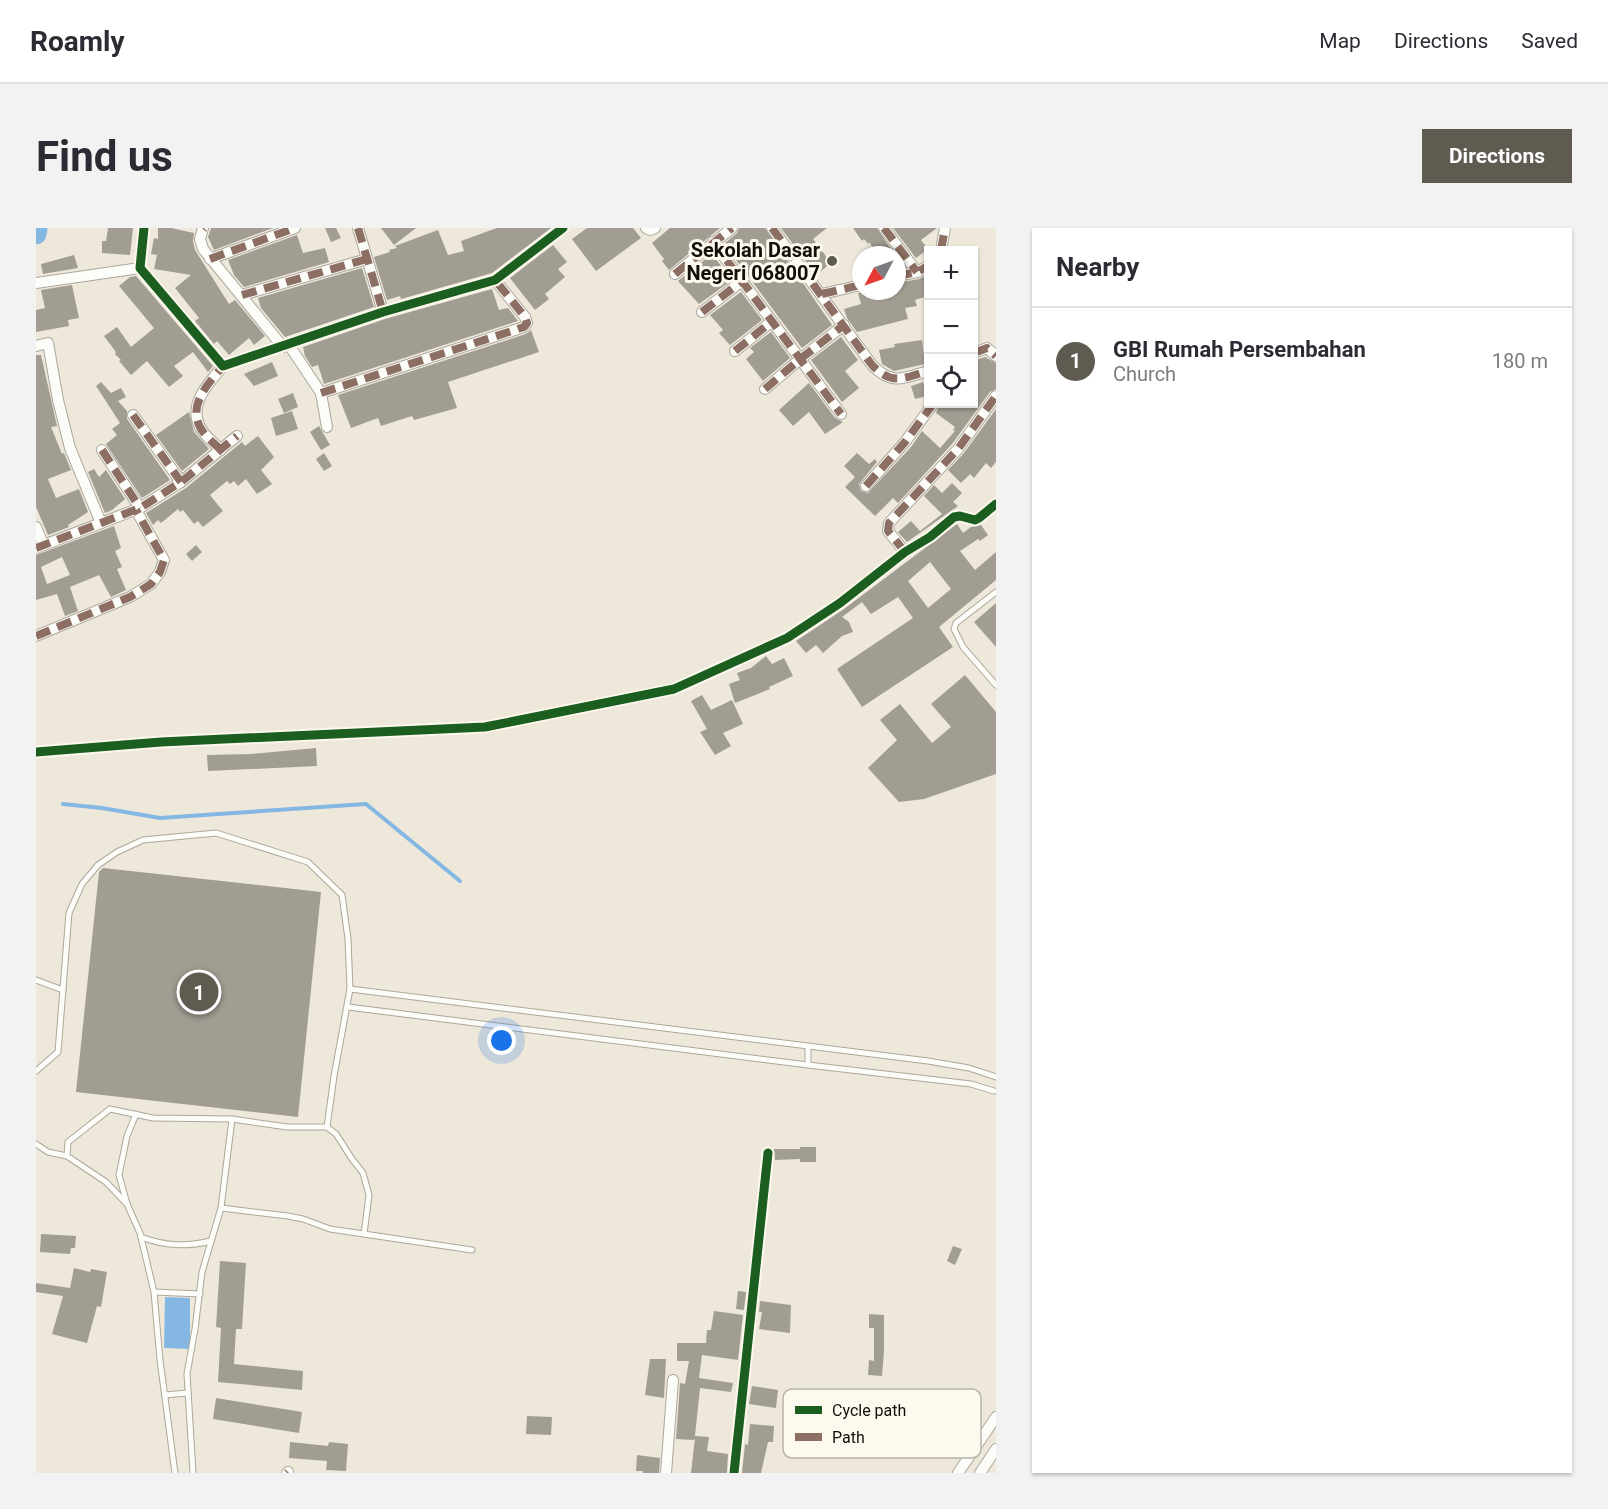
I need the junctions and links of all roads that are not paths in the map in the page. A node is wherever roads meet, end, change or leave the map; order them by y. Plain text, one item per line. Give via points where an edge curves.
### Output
1 (144, 228) edge
2 (203, 228) edge
3 (295, 228) edge
4 (358, 228) edge
5 (562, 228) edge
6 (646, 228) edge
7 (655, 228) edge
8 (732, 228) edge
9 (884, 228) edge
10 (945, 228) edge
11 (779, 230) edge
12 (713, 242) junction
13 (942, 246) edge
14 (210, 259) junction
15 (367, 259) junction
16 (140, 268) junction
17 (924, 268) edge
18 (917, 272) junction
19 (675, 274) dead end
20 (906, 274) edge
21 (495, 279) junction
22 (742, 281) junction
23 (36, 283) edge
24 (852, 287) edge
25 (822, 294) junction
26 (242, 295) junction
27 (383, 312) junction
28 (702, 312) dead end
29 (771, 321) junction
30 (844, 325) junction
31 (36, 346) edge
32 (286, 346) junction
33 (735, 351) dead end
34 (978, 351) edge
35 (994, 351) edge
36 (799, 360) junction
37 (223, 366) junction
38 (924, 372) edge
39 (765, 389) dead end
40 (321, 393) junction
41 (996, 396) edge
42 (930, 408) edge
43 (842, 414) dead end
44 (133, 415) dead end
45 (327, 427) dead end
46 (237, 436) dead end
47 (102, 450) dead end
48 (221, 450) junction
49 (182, 482) junction
50 (866, 486) dead end
51 (996, 504) edge
52 (138, 509) junction
53 (101, 523) junction
54 (36, 527) edge
55 (40, 546) edge
56 (905, 552) junction
57 (996, 592) edge
58 (36, 636) edge
59 (996, 685) edge
60 (36, 752) edge
61 (36, 980) edge
62 (350, 989) junction
63 (63, 990) junction
64 (348, 1007) junction
65 (808, 1047) junction
66 (808, 1065) junction
67 (36, 1071) edge
68 (996, 1077) edge
69 (994, 1091) dead end
70 (136, 1114) junction
71 (232, 1119) junction
72 (327, 1127) junction
73 (36, 1144) edge
74 (768, 1153) dead end
75 (67, 1156) junction
76 (127, 1204) junction
77 (221, 1208) junction
78 (364, 1234) junction
79 (141, 1237) junction
80 (211, 1241) junction
81 (472, 1250) dead end
82 (154, 1292) junction
83 (200, 1294) junction
84 (673, 1380) dead end
85 (188, 1393) junction
86 (165, 1395) junction
87 (996, 1417) edge
88 (981, 1439) edge
89 (996, 1449) edge
90 (968, 1458) edge
91 (175, 1473) edge
92 (192, 1473) edge
93 (666, 1473) edge
94 (734, 1473) edge
95 (958, 1473) edge
96 (980, 1473) edge

1 - 16 street
2 - 14 street via 200,239
3 - 14 street
4 - 15 street
5 - 21 street
6 - 7 street
8 - 12 street
9 - 18 street
10 - 13 street
11 - 25 street
12 - 19 street
12 - 22 street
14 - 26 street
15 - 26 street
15 - 27 street
16 - 23 street
16 - 37 street
17 - 18 street
18 - 20 street
21 - 27 street
21 - 40 street via 525,317 524,327
22 - 28 street
22 - 29 street
24 - 25 street
25 - 30 street
26 - 32 street
27 - 32 street
29 - 33 street
29 - 36 street
30 - 36 street
30 - 38 street via 881,375 891,379
31 - 53 street via 48,343 70,448
32 - 37 street
32 - 40 street
34 - 35 street via 987,348
36 - 39 street
36 - 43 street
37 - 48 street via 200,394 197,413 199,425
40 - 45 street
41 - 56 street via 957,449 889,523 888,531
42 - 50 street
44 - 49 street
46 - 48 street
47 - 52 street
48 - 49 street
49 - 52 street
51 - 56 street via 975,520 954,517
52 - 53 street
52 - 58 street via 164,560 151,584 130,597
53 - 55 street
54 - 55 street
56 - 60 street via 787,638 674,689 633,699 485,727 161,742
57 - 59 lane via 956,623 954,629 963,647
61 - 63 lane
62 - 63 lane via 342,894 308,862 216,833 142,840 98,866 82,884 69,913
62 - 64 lane
62 - 65 lane
63 - 67 lane via 58,1052
64 - 66 lane
64 - 72 lane
65 - 66 lane
65 - 68 lane via 928,1061
66 - 69 lane via 971,1084
70 - 71 lane via 153,1118
70 - 75 lane via 110,1109 68,1142
70 - 76 lane via 119,1175
71 - 72 lane via 287,1127
71 - 77 lane
72 - 78 lane via 366,1179 369,1195
73 - 75 lane via 48,1152
74 - 94 street
75 - 76 lane via 106,1182
76 - 79 lane
77 - 78 lane via 303,1218 330,1229
77 - 80 lane
78 - 81 lane
79 - 80 lane via 169,1246
79 - 82 lane
80 - 83 lane
82 - 83 lane
82 - 86 lane
83 - 85 lane via 187,1374
84 - 93 street
85 - 86 lane
85 - 92 lane
86 - 91 lane
87 - 88 street
89 - 96 street
90 - 95 street

